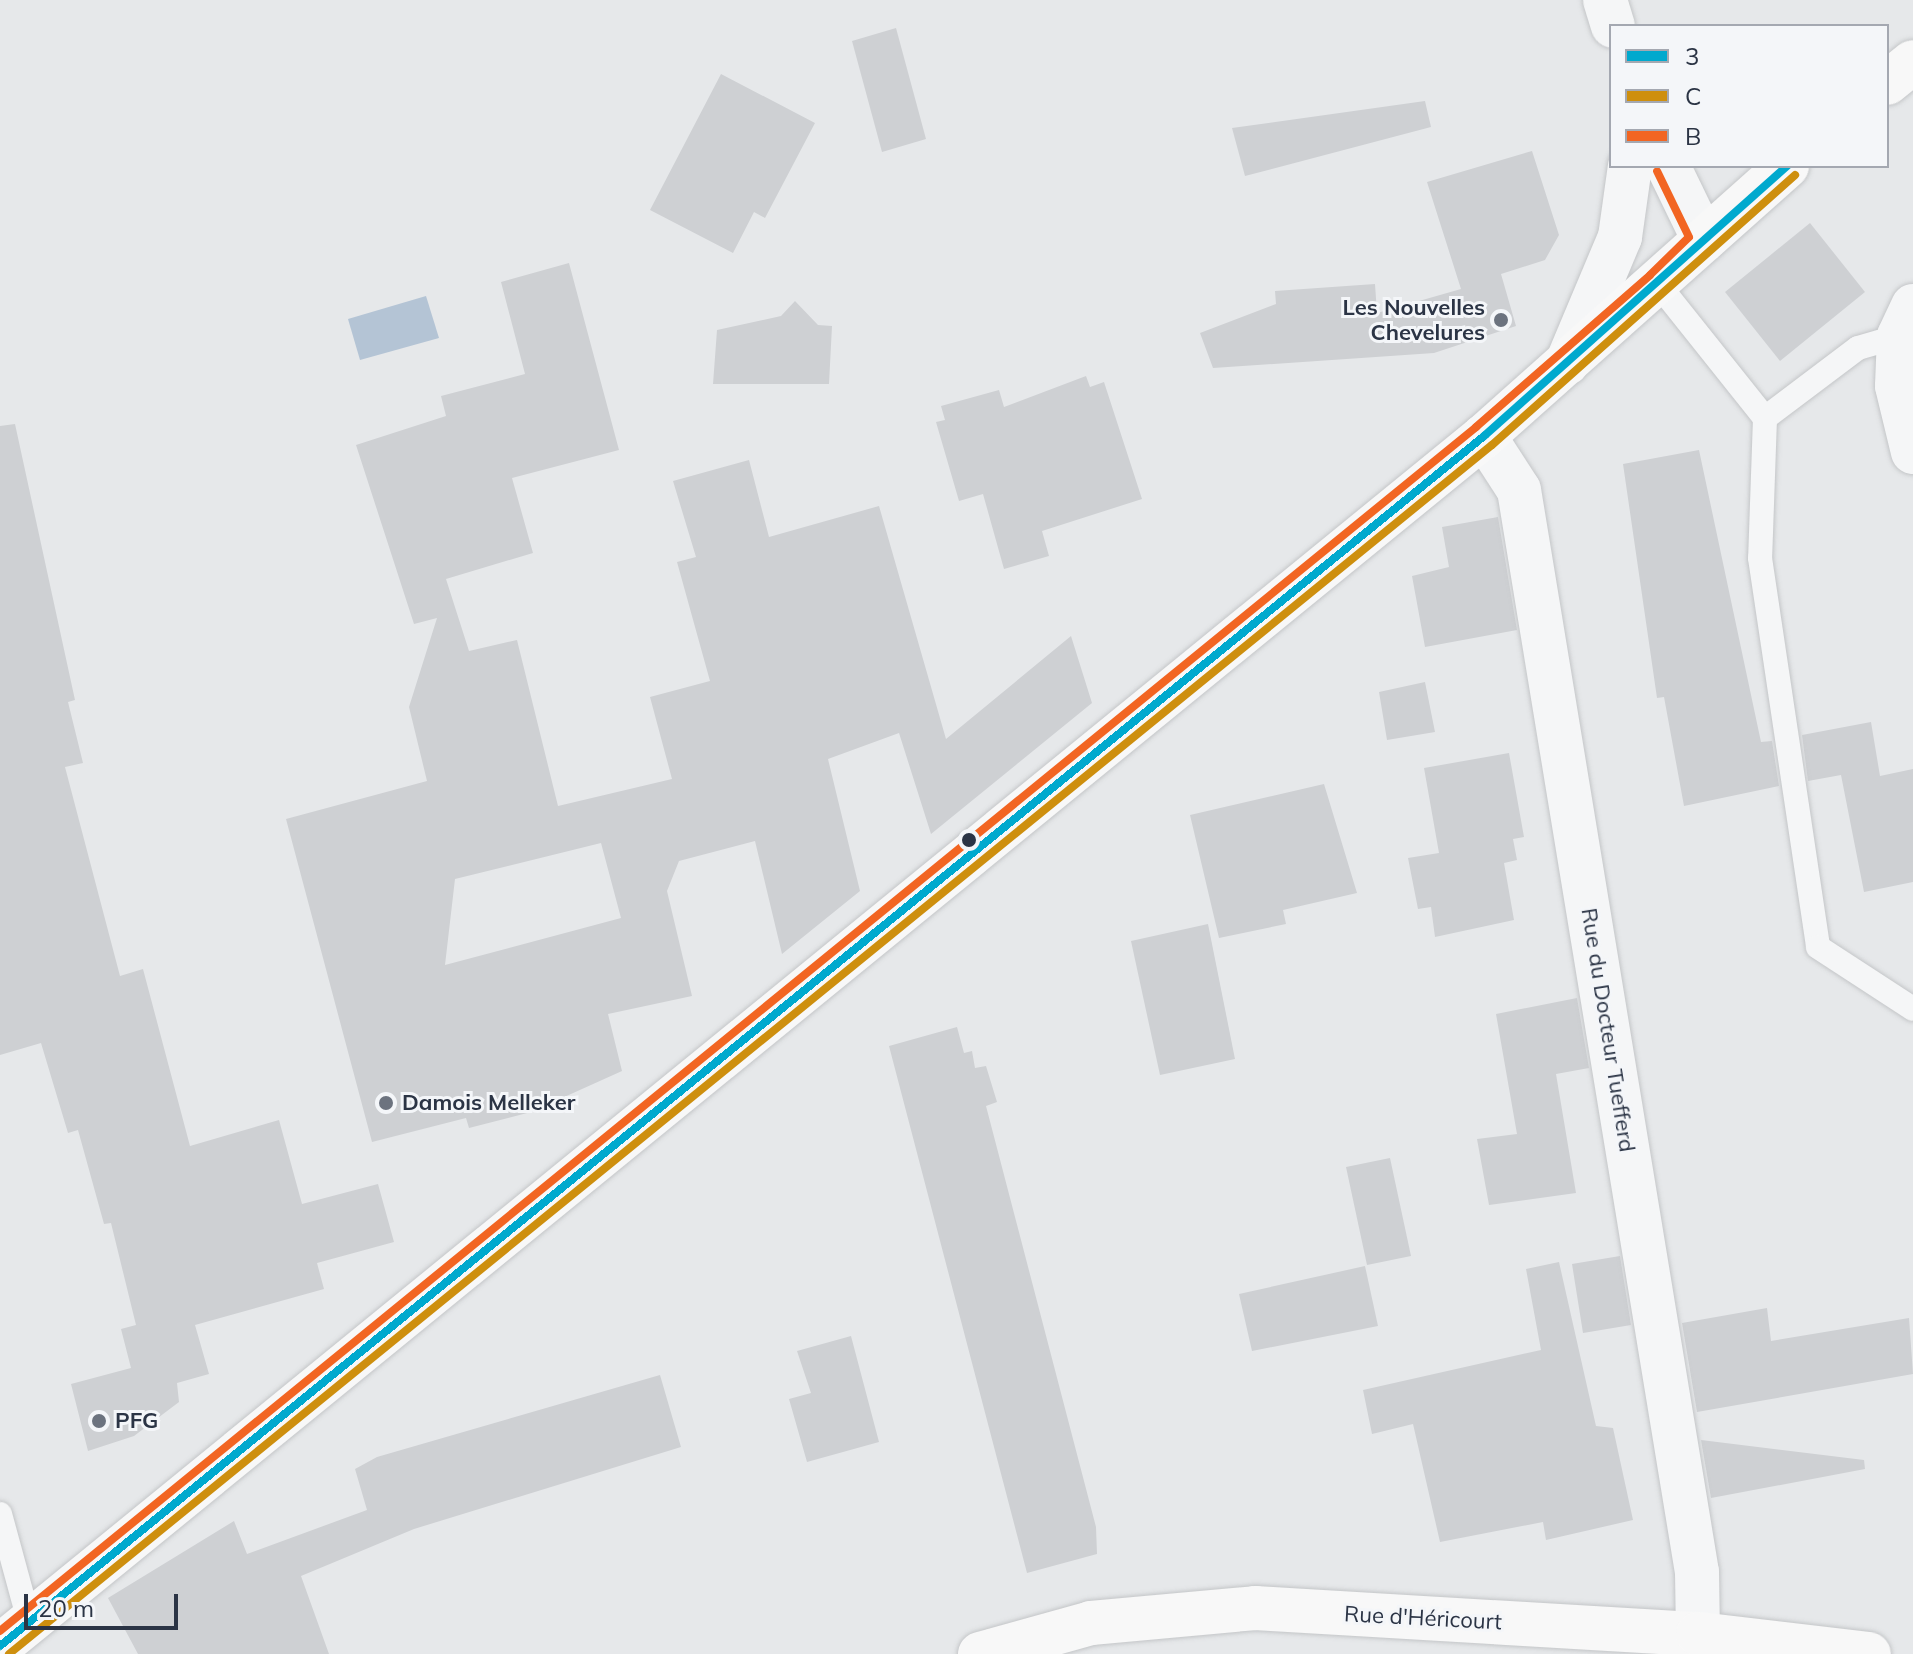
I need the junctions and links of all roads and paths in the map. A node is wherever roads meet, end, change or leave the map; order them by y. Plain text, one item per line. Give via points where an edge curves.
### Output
1 (1605, 0) edge
2 (1612, 24) edge
3 (1913, 62) edge
4 (1889, 81) edge
5 (1630, 168) edge
6 (1669, 168) edge
7 (1785, 168) edge
8 (1704, 240) junction
9 (1658, 284) junction
10 (1906, 321) edge
11 (1567, 363) junction
12 (1765, 418) junction
13 (1484, 436) junction
14 (1913, 452) edge
15 (1913, 1009) edge
16 (0, 1514) edge
17 (1698, 1634) junction
18 (19, 1640) edge
19 (980, 1654) edge
20 (1869, 1654) edge

1 - 2 street
3 - 4 street
5 - 11 street via 1620,237
6 - 8 street
7 - 8 street
8 - 9 street
9 - 11 street
9 - 12 lane
10 - 12 lane via 1858,348
10 - 14 street via 1897,386
11 - 13 street
12 - 15 lane via 1760,558 1818,947
13 - 17 street, Rue du Docteur Tuefferd via 1519,490 1697,1572
13 - 18 street
16 - 18 lane
17 - 19 street, Rue d'Héricourt via 1255,1608 1091,1623
17 - 20 street, Rue d'Héricourt

